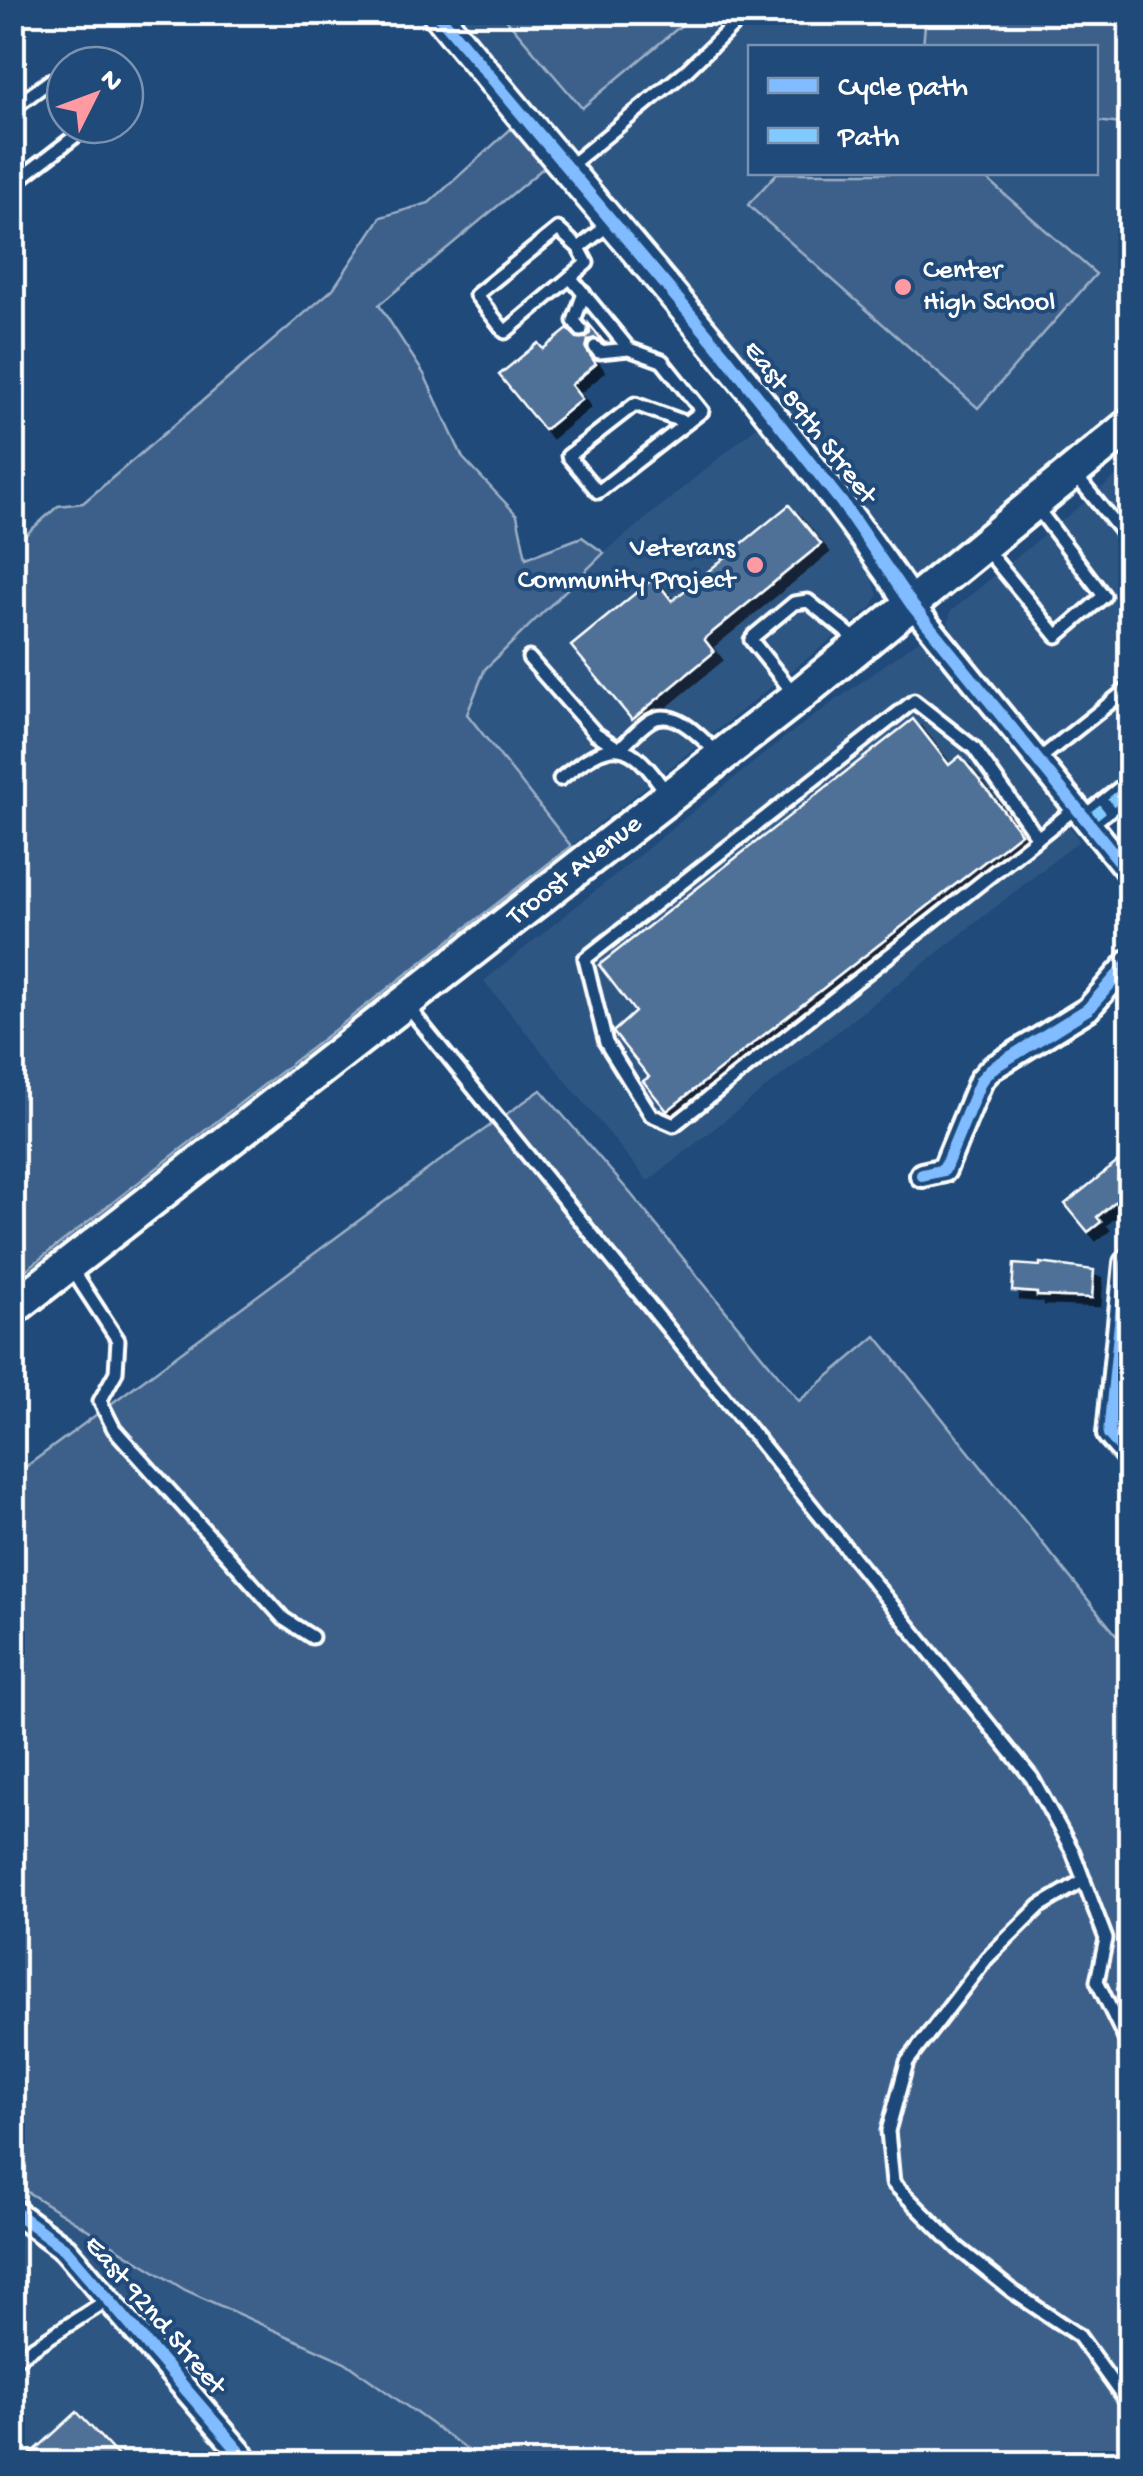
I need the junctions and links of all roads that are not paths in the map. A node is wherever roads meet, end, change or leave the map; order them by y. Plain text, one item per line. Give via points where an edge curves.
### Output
1 (436, 12) edge
2 (747, 12) edge
3 (45, 84) edge
4 (12, 110) edge
5 (64, 145) edge
6 (566, 169) junction
7 (12, 186) edge
8 (612, 222) junction
9 (579, 248) junction
10 (570, 276) junction
11 (584, 293) junction
12 (581, 330) dead end
13 (595, 347) dead end
14 (629, 349) junction
15 (686, 423) junction
16 (1130, 425) edge
17 (1074, 472) junction
18 (1034, 504) junction
19 (1130, 542) edge
20 (984, 547) junction
21 (912, 605) junction
22 (862, 645) junction
23 (529, 658) dead end
24 (1130, 687) edge
25 (797, 697) junction
26 (619, 749) junction
27 (721, 756) junction
28 (1038, 760) junction
29 (560, 779) dead end
30 (1130, 786) edge
31 (669, 798) junction
32 (1082, 814) junction
33 (1038, 838) junction
34 (1130, 874) edge
35 (1130, 961) edge
36 (404, 1003) junction
37 (922, 1174) dead end
38 (1130, 1259) edge
39 (68, 1265) junction
40 (12, 1309) edge
41 (1130, 1458) edge
42 (312, 1638) dead end
43 (1084, 1880) junction
44 (1130, 2049) edge
45 (12, 2210) edge
46 (108, 2299) junction
47 (12, 2361) edge
48 (1130, 2401) edge
49 (250, 2464) edge

1 - 6 street, East 89th Street
2 - 6 lane
3 - 4 lane
5 - 7 lane
6 - 8 street, East 89th Street
8 - 9 lane
8 - 21 street, East 89th Street via 830,488
9 - 10 lane via 587,262
9 - 10 lane via 558,229 476,295 505,332
10 - 11 lane
11 - 12 lane via 574,321
11 - 14 lane
13 - 14 lane
14 - 15 lane via 662,361 702,411
15 - 15 lane via 598,492 568,456 635,404
16 - 17 main road, Troost Avenue
17 - 18 main road, Troost Avenue
17 - 19 lane
18 - 20 main road, Troost Avenue
18 - 20 lane via 1104,596 1057,636
20 - 21 main road, Troost Avenue
21 - 22 main road, Troost Avenue
21 - 28 street, East 89th Street
22 - 25 main road, Troost Avenue
22 - 25 lane via 808,601 794,603 752,640
23 - 26 lane via 595,732
24 - 28 lane
25 - 27 main road, Troost Avenue
26 - 27 lane via 661,716 688,726
26 - 29 lane via 594,751
26 - 31 lane via 644,761
27 - 31 main road, Troost Avenue
28 - 32 street, East 89th Street
30 - 32 street
31 - 36 main road, Troost Avenue
32 - 33 lane
32 - 34 street, East 89th Street
33 - 33 lane via 674,1124 652,1115 606,1043 585,959 914,701 974,748
35 - 37 street via 1088,1010 991,1069 944,1170
36 - 39 main road, Troost Avenue
36 - 43 lane via 1032,1778
38 - 41 street via 1109,1434
39 - 40 main road, Troost Avenue
39 - 42 lane via 118,1340 116,1372 100,1400 114,1429 284,1619
43 - 44 lane via 1106,1939 1097,1982
43 - 48 lane via 1040,1906 987,1958 906,2062 888,2131 894,2183 958,2248 1079,2336
45 - 46 street, East 92nd Street via 65,2249
46 - 47 lane
46 - 49 street, East 92nd Street

